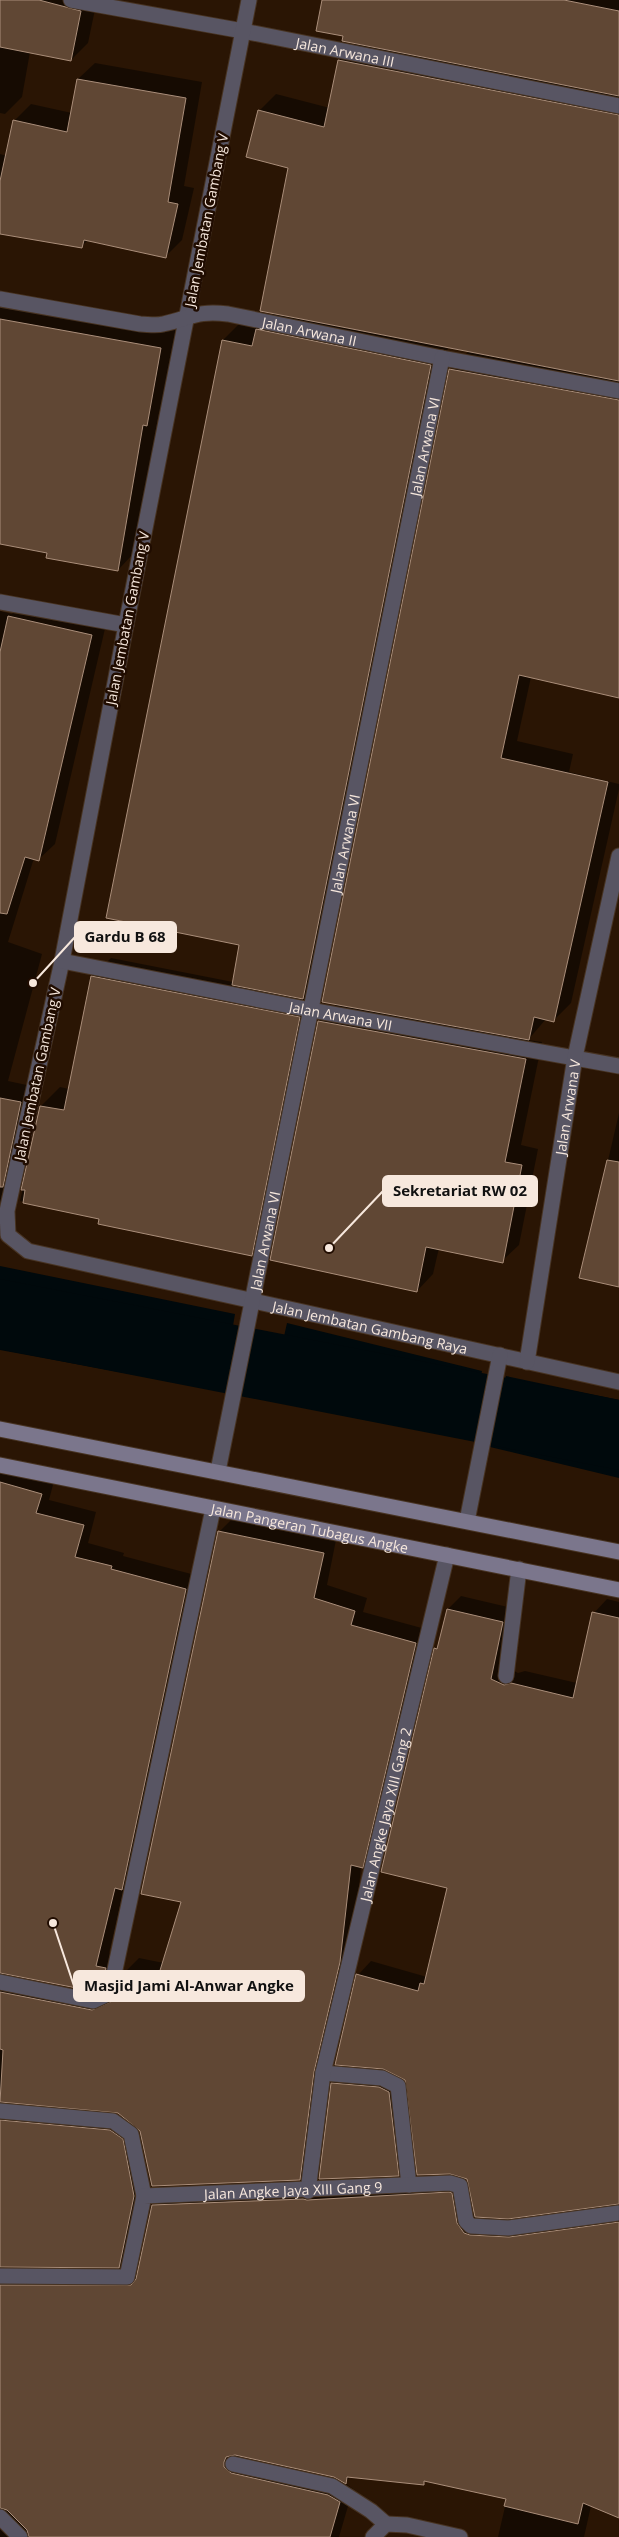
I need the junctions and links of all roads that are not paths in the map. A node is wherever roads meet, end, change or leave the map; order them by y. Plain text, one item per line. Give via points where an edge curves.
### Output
1 (71, 0) edge
2 (249, 0) edge
3 (243, 31) junction
4 (619, 106) edge
5 (0, 299) edge
6 (187, 316) junction
7 (442, 358) junction
8 (619, 392) edge
9 (0, 602) edge
10 (126, 625) junction
11 (619, 856) edge
12 (62, 961) junction
13 (311, 1010) junction
14 (575, 1057) junction
15 (619, 1066) edge
16 (8, 1235) joint
17 (253, 1300) junction
18 (500, 1355) junction
19 (527, 1362) junction
20 (619, 1382) edge
21 (0, 1429) edge
22 (0, 1465) edge
23 (218, 1471) junction
24 (213, 1509) junction
25 (467, 1521) junction
26 (619, 1552) edge
27 (447, 1555) junction
28 (519, 1569) junction
29 (619, 1590) edge
30 (506, 1676) dead end
31 (0, 1982) edge
32 (323, 2072) junction
33 (0, 2110) edge
34 (409, 2185) junction
35 (308, 2190) junction
36 (144, 2196) junction
37 (619, 2213) edge
38 (0, 2276) edge
39 (232, 2464) dead end
40 (0, 2516) edge
41 (386, 2524) junction
42 (20, 2537) edge
43 (374, 2537) edge
44 (460, 2537) edge

1 - 3 street, Jalan Arwana III
2 - 3 street, Jalan Jembatan Gambang V
3 - 4 street, Jalan Arwana III
3 - 6 street, Jalan Jembatan Gambang V
5 - 6 street, Jalan Arwana II via 140,324 162,325
6 - 7 street, Jalan Arwana II via 210,311
6 - 10 street, Jalan Jembatan Gambang V
7 - 8 street, Jalan Arwana II
7 - 13 street, Jalan Arwana VI
9 - 10 street
10 - 12 street, Jalan Jembatan Gambang V
11 - 14 street, Jalan Arwana V
12 - 13 street, Jalan Arwana VII
12 - 16 street, Jalan Jembatan Gambang V via 7,1211
13 - 14 street, Jalan Arwana VII
13 - 17 street, Jalan Arwana VI
14 - 15 street, Jalan Arwana VII
14 - 19 street, Jalan Arwana V
16 - 17 street, Jalan Jembatan Gambang Raya via 28,1251
17 - 18 street, Jalan Jembatan Gambang Raya
17 - 23 street, Jalan Arwana VI
18 - 19 street, Jalan Jembatan Gambang Raya
18 - 25 street
19 - 20 street, Jalan Jembatan Gambang Raya
21 - 23 main road
22 - 24 main road, Jalan Pangeran Tubagus Angke
23 - 25 main road
24 - 27 main road, Jalan Pangeran Tubagus Angke
24 - 31 street via 110,1993 93,2002
25 - 26 main road
27 - 28 main road, Jalan Pangeran Tubagus Angke
27 - 32 street, Jalan Angke Jaya XIII Gang 2
28 - 29 main road, Jalan Pangeran Tubagus Angke
28 - 30 street
32 - 34 street via 382,2078 398,2086
32 - 35 street, Jalan Angke Jaya XIII Gang 2
33 - 36 street via 113,2121 131,2134
34 - 35 street, Jalan Angke Jaya XIII Gang 9
34 - 37 street, Jalan Angke Jaya XIII Gang 9 via 450,2183 460,2186 466,2221 471,2226 508,2228
35 - 36 street, Jalan Angke Jaya XIII Gang 9
36 - 38 street via 126,2277
39 - 41 street via 332,2486
40 - 42 street
41 - 43 street
41 - 44 street via 407,2525

